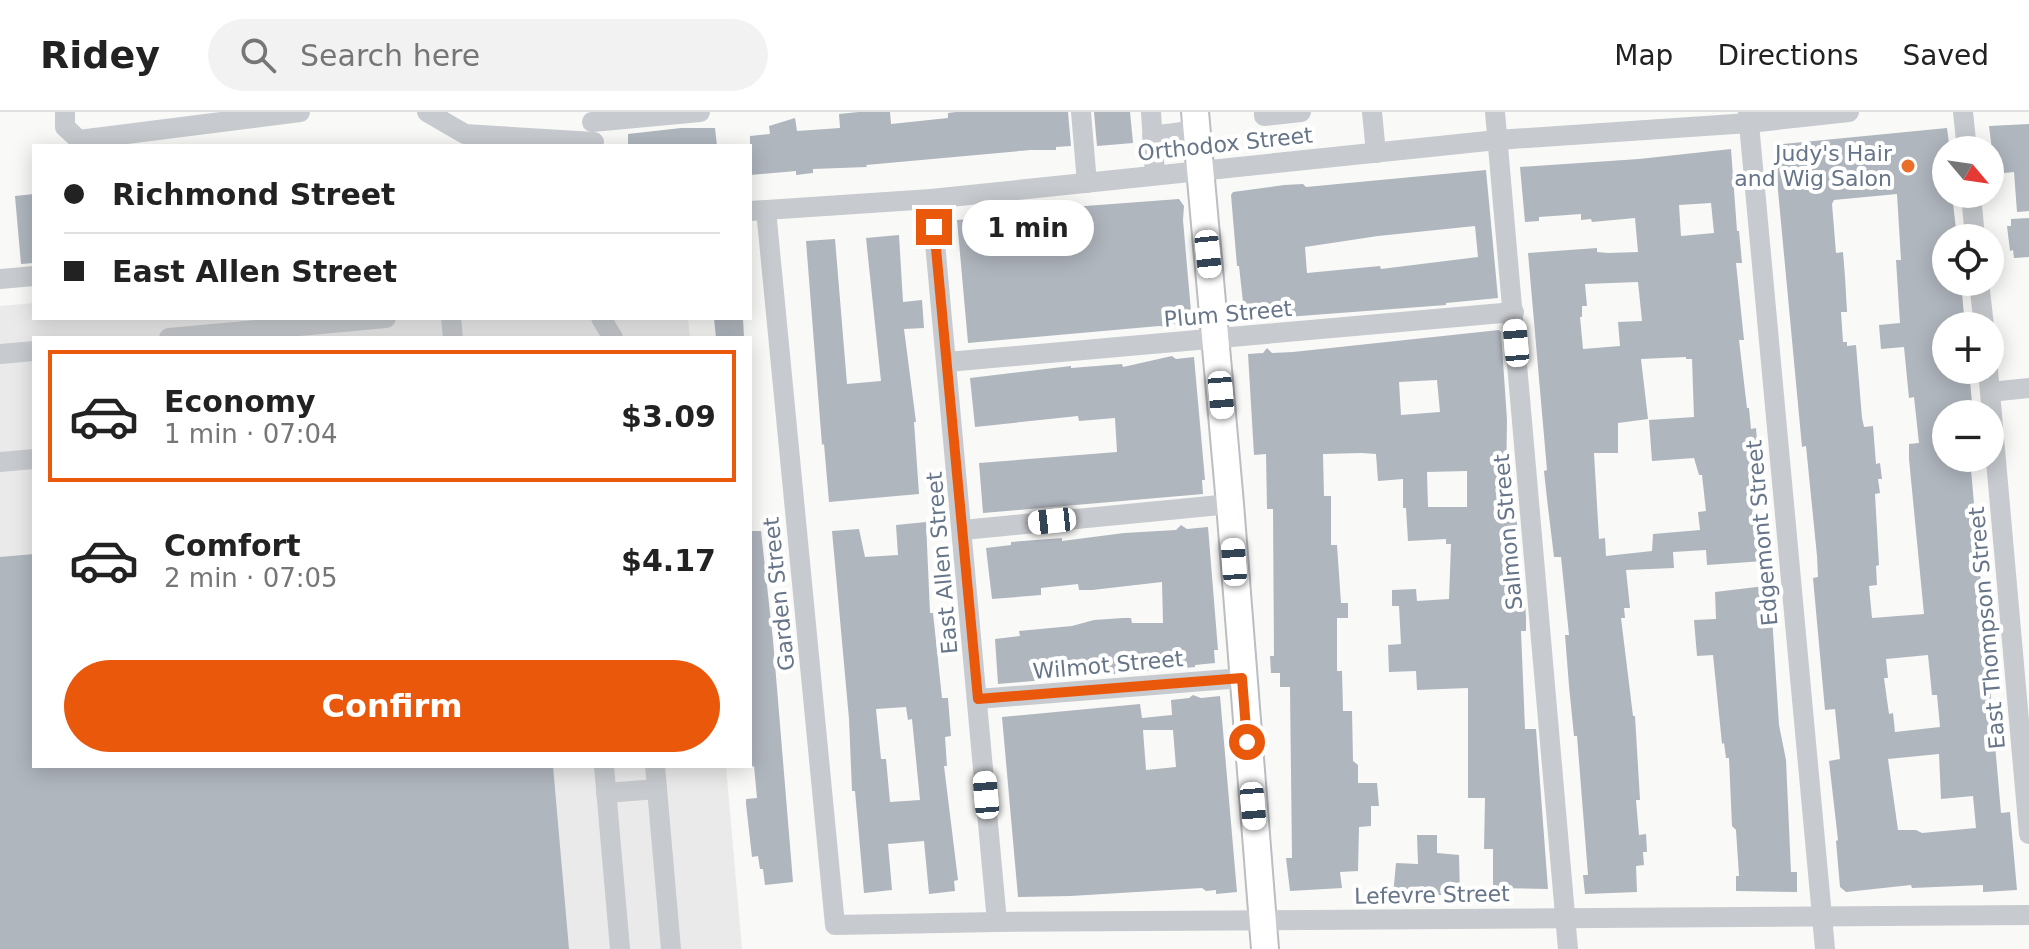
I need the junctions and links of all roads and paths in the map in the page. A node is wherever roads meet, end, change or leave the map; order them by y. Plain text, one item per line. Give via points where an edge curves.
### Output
1 (65, 112) edge
2 (300, 112) edge
3 (427, 112) edge
4 (700, 112) edge
5 (1081, 112) edge
6 (1151, 112) edge
7 (1169, 112) edge
8 (1264, 112) edge
9 (1301, 112) edge
10 (1372, 112) edge
11 (1495, 112) edge
12 (1849, 112) edge
13 (1963, 112) edge
14 (218, 117) edge
15 (1748, 117) edge
16 (1179, 128) edge
17 (593, 131) edge
18 (1966, 136) edge
19 (1497, 140) junction
20 (1376, 153) junction
21 (1200, 170) junction
22 (1155, 175) junction
23 (1087, 183) junction
24 (931, 199) junction
25 (758, 211) edge
26 (32, 276) edge
27 (0, 279) edge
28 (1514, 312) junction
29 (364, 320) edge
30 (191, 336) edge
31 (1216, 340) junction
32 (32, 351) edge
33 (0, 354) edge
34 (947, 362) junction
35 (1989, 384) edge
36 (2029, 388) edge
37 (1990, 392) junction
38 (32, 459) edge
39 (0, 462) edge
40 (1230, 504) junction
41 (963, 530) junction
42 (1242, 678) junction
43 (978, 699) junction
44 (604, 768) edge
45 (655, 768) edge
46 (657, 789) junction
47 (606, 793) junction
48 (2029, 834) edge
49 (2029, 915) edge
50 (1822, 916) junction
51 (1565, 917) junction
52 (997, 922) junction
53 (1262, 922) junction
54 (835, 925) joint
55 (620, 949) edge
56 (671, 949) edge
57 (1265, 949) edge
58 (1568, 949) edge
59 (1825, 949) edge

1 - 14 street via 65,127 79,140
2 - 14 street
3 - 17 street via 465,134
4 - 17 street
5 - 23 street
6 - 16 street
7 - 16 street
8 - 9 street
10 - 20 street
11 - 19 street, Salmon Street
12 - 15 street, Orthodox Street
13 - 18 street
15 - 19 street, Orthodox Street
15 - 50 street, Edgemont Street
16 - 21 main road
16 - 22 street
19 - 20 street, Orthodox Street
19 - 28 street, Salmon Street
20 - 21 street, Orthodox Street
21 - 22 street, Orthodox Street
21 - 31 main road
22 - 23 street, Orthodox Street
23 - 24 street, Orthodox Street
24 - 25 street, Orthodox Street
24 - 34 street, East Allen Street
25 - 54 street, Garden Street
26 - 27 street
28 - 31 street, Plum Street
28 - 51 street, Salmon Street
29 - 30 street
31 - 34 street, Plum Street
31 - 40 main road
32 - 33 street
34 - 41 street, East Allen Street
35 - 37 street, East Thompson Street
36 - 37 street
37 - 48 street, East Thompson Street
38 - 39 street
40 - 41 street
40 - 42 main road
41 - 43 street, East Allen Street
42 - 43 street, Wilmot Street
42 - 53 main road
43 - 52 street, East Allen Street
44 - 47 street
45 - 46 street
46 - 47 street
46 - 56 street
47 - 55 street
49 - 50 street, Lefevre Street
50 - 51 street, Lefevre Street
50 - 59 street, Edgemont Street
51 - 53 street, Lefevre Street
51 - 58 street, Salmon Street
52 - 53 street, Lefevre Street
52 - 54 street, Lefevre Street
53 - 57 main road

